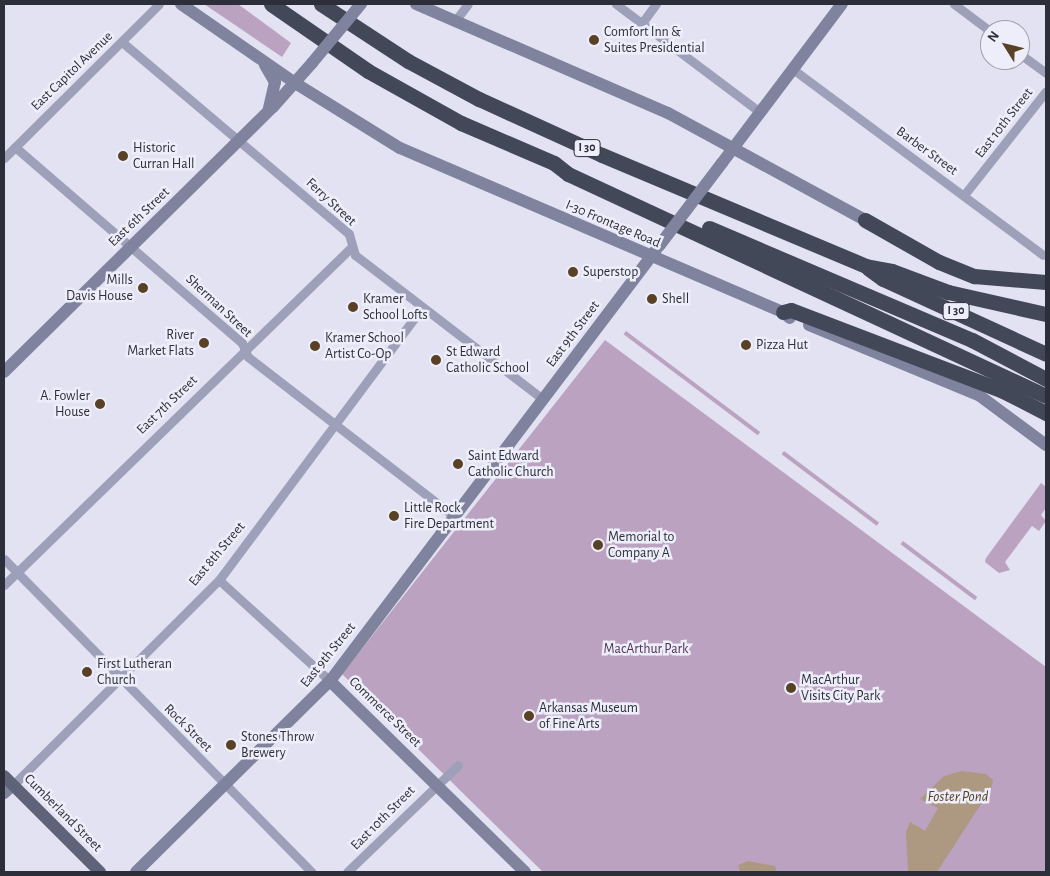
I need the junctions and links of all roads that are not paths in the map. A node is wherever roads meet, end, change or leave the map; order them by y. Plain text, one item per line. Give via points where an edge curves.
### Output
1 (159, 4) edge
2 (181, 4) edge
3 (271, 4) edge
4 (321, 4) edge
5 (361, 4) edge
6 (416, 4) edge
7 (468, 4) edge
8 (616, 4) edge
9 (656, 4) edge
10 (842, 4) edge
11 (954, 4) edge
12 (455, 21) junction
13 (642, 23) junction
14 (980, 24) edge
15 (122, 42) junction
16 (260, 59) junction
17 (1030, 61) edge
18 (794, 70) junction
19 (1046, 73) edge
20 (296, 84) junction
21 (1046, 91) edge
22 (268, 112) junction
23 (760, 112) junction
24 (240, 140) junction
25 (15, 147) junction
26 (733, 147) junction
27 (4, 158) edge
28 (554, 163) junction
29 (964, 195) junction
30 (865, 220) joint
31 (131, 246) junction
32 (351, 247) junction
33 (656, 251) junction
34 (1043, 255) dead end
35 (866, 266) junction
36 (1046, 281) edge
37 (422, 308) junction
38 (783, 312) junction
39 (1046, 314) edge
40 (245, 349) junction
41 (1046, 354) edge
42 (4, 372) edge
43 (1046, 379) edge
44 (1046, 396) edge
45 (543, 399) junction
46 (1046, 413) edge
47 (336, 425) junction
48 (1046, 445) edge
49 (454, 516) junction
50 (4, 559) edge
51 (16, 572) junction
52 (219, 580) junction
53 (4, 585) edge
54 (120, 678) junction
55 (330, 681) junction
56 (458, 765) dead end
57 (437, 783) junction
58 (225, 784) junction
59 (7, 785) edge
60 (100, 872) edge
61 (136, 872) edge
62 (312, 872) edge
63 (348, 872) edge
64 (525, 872) edge

1 - 15 street, East Capitol Avenue
2 - 16 main road, I-30 Frontage Road
3 - 28 highway, I 30 via 404,93 461,123
4 - 35 highway, I 30 via 408,61 480,99 602,156
5 - 20 main road, East 6th Street, bridge
6 - 12 main road
7 - 12 street
8 - 13 street
9 - 13 street
10 - 18 main road, East 9th Street
11 - 14 street
12 - 26 main road via 668,113
13 - 23 street
15 - 24 street, Ferry Street
15 - 25 street, East Capitol Avenue
16 - 20 main road, I-30 Frontage Road
16 - 22 main road via 275,82
17 - 19 street
18 - 23 main road, East 9th Street
18 - 29 street, Barber Street
20 - 22 main road, East 6th Street
20 - 33 main road, I-30 Frontage Road via 400,148
21 - 29 street, East 10th Street
22 - 24 main road, East 6th Street
23 - 26 main road, East 9th Street
24 - 31 main road, East 6th Street
24 - 32 street, Ferry Street via 349,234
25 - 27 street, East Capitol Avenue
25 - 31 street, Sherman Street
26 - 30 main road
26 - 33 main road, East 9th Street, bridge
28 - 43 highway, I 30 via 572,166 744,244 972,340
28 - 44 highway via 568,174
29 - 34 street, Barber Street
30 - 36 highway via 956,269 984,278
31 - 40 street, Sherman Street
31 - 42 main road, East 6th Street
32 - 37 street, Ferry Street via 355,255
32 - 40 street, East 7th Street
33 - 38 main road, I-30 Frontage Road
33 - 45 main road, East 9th Street
35 - 39 highway via 892,271 956,294
35 - 41 highway, I 30 via 883,280
37 - 45 street, Ferry Street
37 - 47 street, East 8th Street
38 - 46 highway via 791,310 1001,390
38 - 48 main road, I-30 Frontage Road via 788,317 980,396
40 - 47 street, Sherman Street via 248,357
40 - 51 street, East 7th Street
45 - 49 main road, East 9th Street
47 - 49 street, Sherman Street
47 - 52 street, East 8th Street
49 - 55 main road, East 9th Street
50 - 51 street, Rock Street
51 - 53 street, East 7th Street
51 - 54 street, Rock Street
52 - 54 street, East 8th Street
52 - 55 street, Commerce Street
54 - 58 street, Rock Street
54 - 59 street, East 8th Street
55 - 57 main road, Commerce Street
55 - 58 main road, East 9th Street
56 - 57 street
57 - 63 street, East 10th Street
57 - 64 main road, Commerce Street
58 - 61 main road, East 9th Street
58 - 62 street, Rock Street
59 - 60 main road, Cumberland Street

